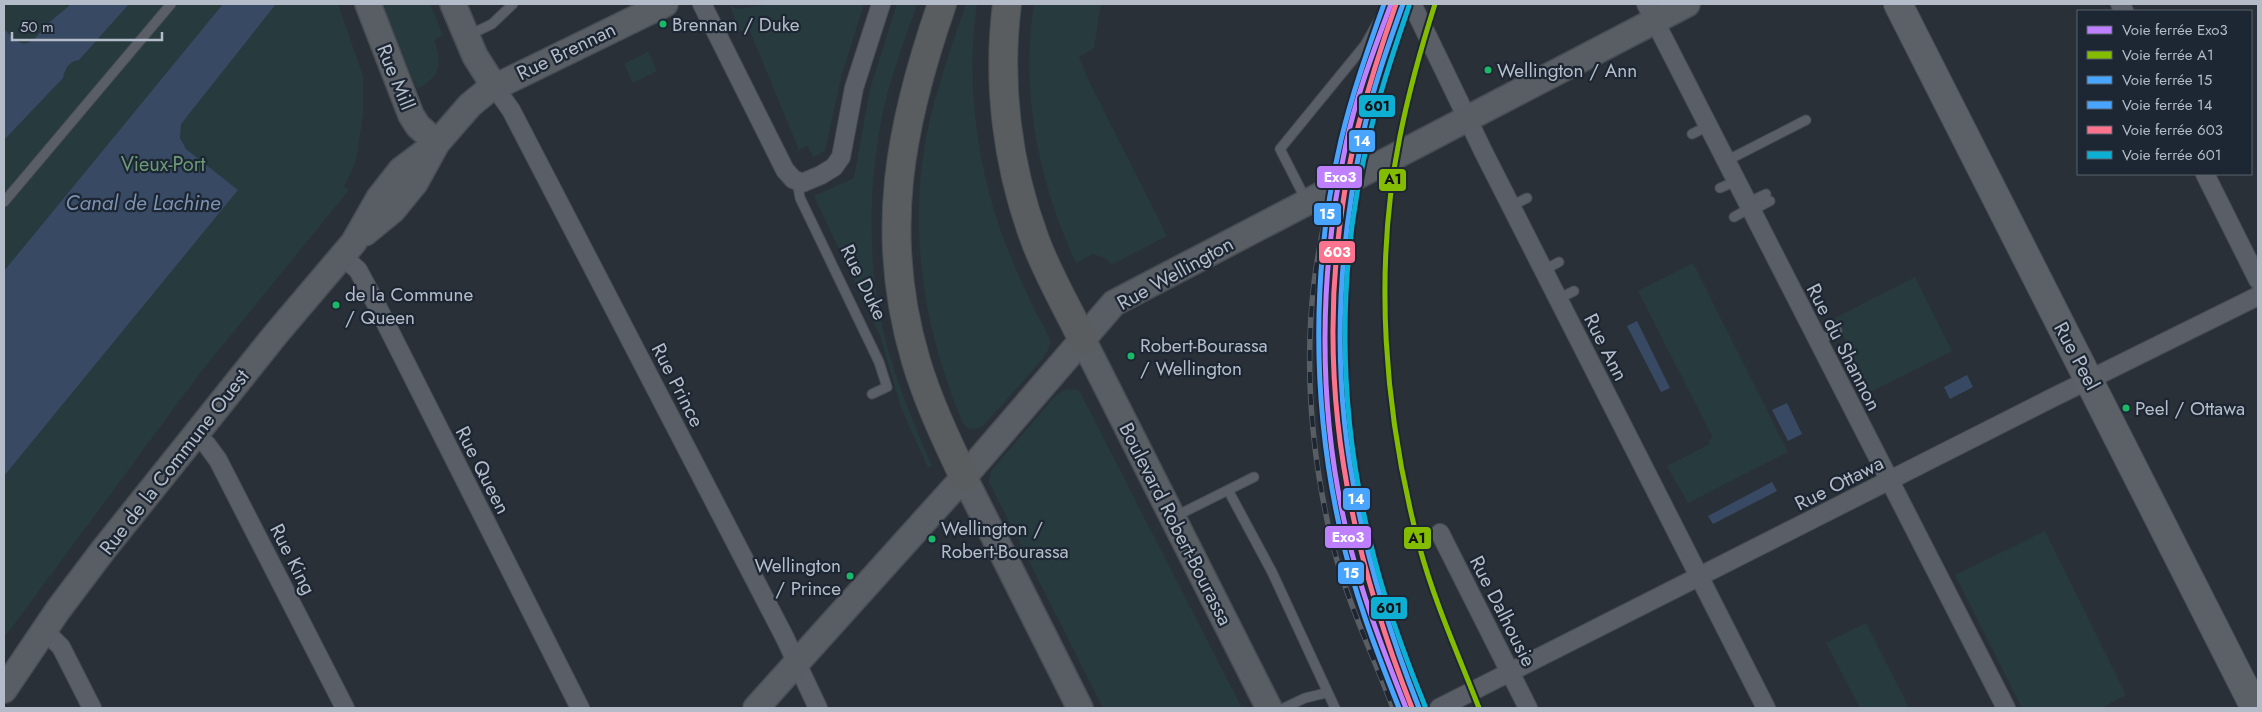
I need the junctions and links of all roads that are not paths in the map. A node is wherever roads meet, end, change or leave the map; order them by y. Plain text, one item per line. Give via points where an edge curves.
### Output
1 (171, 4) edge
2 (368, 4) edge
3 (453, 4) edge
4 (513, 4) edge
5 (665, 4) edge
6 (702, 4) edge
7 (881, 4) edge
8 (942, 4) edge
9 (1007, 4) edge
10 (1393, 4) edge
11 (1411, 4) edge
12 (1687, 4) edge
13 (1898, 4) edge
14 (1650, 12) edge
15 (467, 36) junction
16 (1365, 45) junction
17 (494, 86) junction
18 (1468, 119) junction
19 (1806, 120) dead end
20 (1708, 126) junction
21 (1692, 134) dead end
22 (437, 143) junction
23 (1726, 161) junction
24 (2206, 175) edge
25 (797, 181) junction
26 (1768, 197) dead end
27 (1527, 198) dead end
28 (4, 202) edge
29 (1307, 202) junction
30 (1511, 206) junction
31 (1749, 207) junction
32 (1734, 217) dead end
33 (348, 249) junction
34 (1560, 262) dead end
35 (1544, 270) junction
36 (2258, 280) edge
37 (1574, 291) dead end
38 (2258, 296) edge
39 (1558, 299) junction
40 (1837, 331) dead end
41 (1083, 340) junction
42 (1817, 341) junction
43 (2090, 380) junction
44 (872, 394) dead end
45 (195, 435) junction
46 (1254, 476) dead end
47 (964, 477) junction
48 (1890, 481) junction
49 (1228, 490) junction
50 (1172, 518) junction
51 (1440, 532) dead end
52 (1700, 577) junction
53 (44, 630) junction
54 (796, 663) junction
55 (1510, 672) junction
56 (4, 690) edge
57 (1326, 693) junction
58 (92, 708) edge
59 (345, 708) edge
60 (580, 708) edge
61 (756, 708) edge
62 (818, 708) edge
63 (1080, 708) edge
64 (1269, 708) edge
65 (1284, 708) edge
66 (1334, 708) edge
67 (1439, 708) edge
68 (1528, 708) edge
69 (1766, 708) edge
70 (2006, 708) edge
71 (2256, 708) edge

1 - 28 lane
2 - 22 street, Rue Mill via 410,115
3 - 15 street
4 - 15 lane via 492,24
5 - 17 street, Rue Brennan
6 - 25 street, Rue Duke via 785,170
7 - 25 street via 854,88 841,157 822,176
8 - 47 highway via 921,66 906,126 896,237 905,317 916,361
9 - 41 highway via 1003,89 1018,184 1043,258
10 - 16 lane via 1382,15
11 - 16 lane
11 - 18 street, Rue Ann
12 - 14 street, Rue Wellington
13 - 43 main road, Rue Peel
14 - 18 street, Rue Wellington
14 - 20 street, Rue du Shannon
15 - 17 street
16 - 29 lane via 1280,149
17 - 22 street, Rue de la Commune Ouest via 470,104
17 - 54 street, Rue Prince via 511,110
18 - 29 street, Rue Wellington
18 - 30 street, Rue Ann
19 - 23 lane
20 - 21 lane
20 - 23 street, Rue du Shannon
22 - 33 street, Rue de la Commune Ouest via 401,170 379,198
23 - 31 street, Rue du Shannon via 1728,184
24 - 36 street
25 - 44 lane, Rue Duke via 800,198 879,362 887,387
26 - 31 lane
27 - 30 lane
29 - 41 street, Rue Wellington via 1114,302
30 - 35 street, Rue Ann
31 - 32 lane
31 - 42 street, Rue du Shannon
33 - 45 street, Rue de la Commune Ouest
33 - 60 street, Rue Queen
34 - 35 lane
35 - 39 street, Rue Ann
37 - 39 lane
38 - 43 street, Rue Ottawa
39 - 52 street, Rue Ann
40 - 42 lane
41 - 47 street, Rue Wellington
41 - 50 street, Boulevard Robert-Bourassa
42 - 48 street, Rue du Shannon
43 - 48 street, Rue Ottawa
43 - 71 main road, Rue Peel
45 - 53 street, Rue de la Commune Ouest
45 - 59 street, Rue King via 218,460
46 - 49 lane
47 - 54 street, Rue Wellington
47 - 63 street
48 - 52 street, Rue Ottawa
48 - 70 street, Rue du Shannon
49 - 50 lane
49 - 57 lane via 1272,572
50 - 64 street, Boulevard Robert-Bourassa
51 - 55 street, Rue Dalhousie
52 - 55 street, Rue Ottawa
52 - 69 street, Rue Ann
53 - 56 street, Rue de la Commune Ouest
53 - 58 street via 61,647
54 - 61 street, Rue Wellington
54 - 62 street, Rue Prince
55 - 67 street, Rue Ottawa
55 - 68 street, Rue Dalhousie
57 - 65 lane
57 - 66 lane

